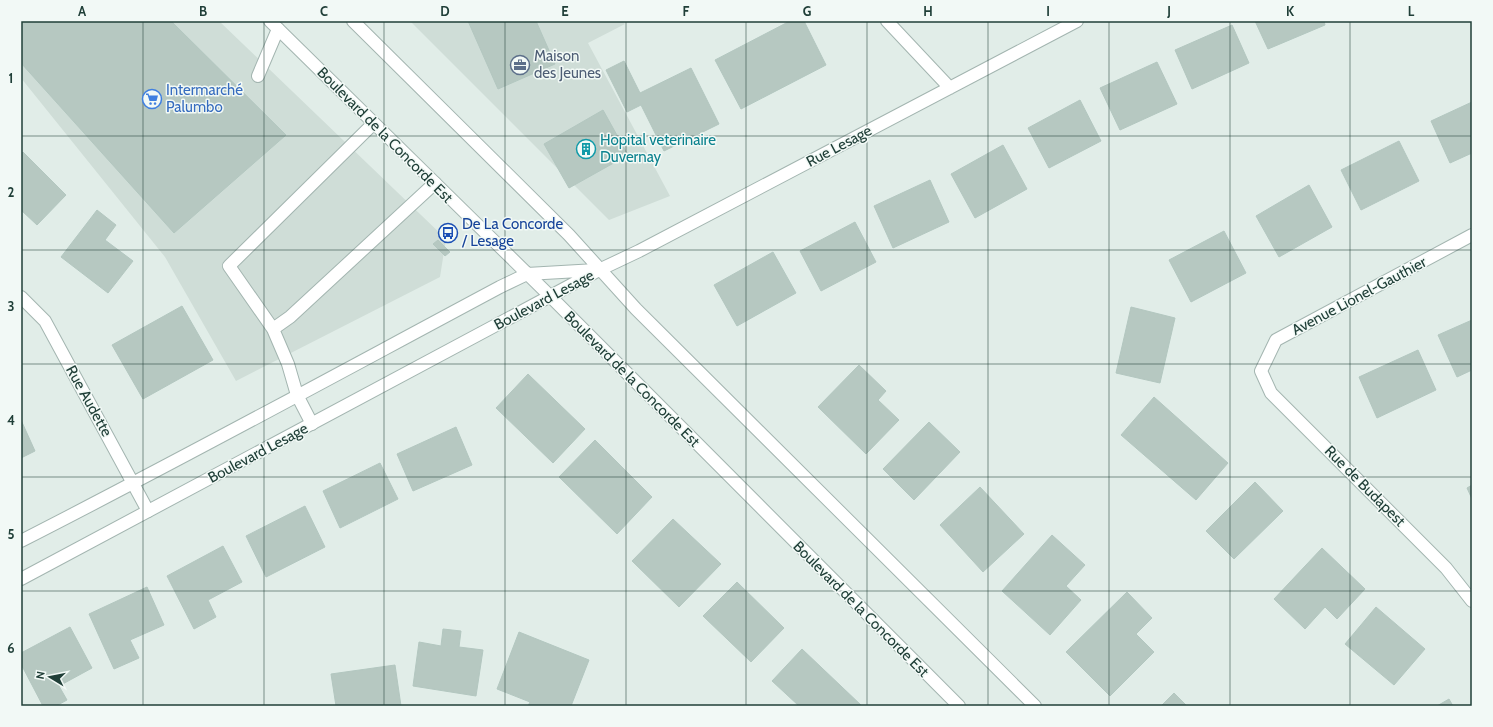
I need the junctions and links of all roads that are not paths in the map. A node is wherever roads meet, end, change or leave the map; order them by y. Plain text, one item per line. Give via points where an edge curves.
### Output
1 (353, 21) edge
2 (887, 21) edge
3 (1077, 21) edge
4 (274, 25) edge
5 (258, 76) dead end
6 (950, 88) junction
7 (373, 124) junction
8 (434, 184) junction
9 (1472, 235) edge
10 (601, 269) junction
11 (527, 274) junction
12 (550, 296) junction
13 (21, 297) edge
14 (273, 329) junction
15 (1260, 371) joint
16 (297, 395) junction
17 (312, 424) junction
18 (134, 484) junction
19 (148, 511) junction
20 (21, 540) edge
21 (21, 579) edge
22 (1472, 600) edge
23 (959, 706) edge
24 (1035, 706) edge

1 - 10 street
2 - 6 street
3 - 6 street, Rue Lesage
4 - 5 street
4 - 7 street, Boulevard de la Concorde Est
6 - 10 street, Rue Lesage
7 - 8 street, Boulevard de la Concorde Est
7 - 14 street via 229,266
8 - 11 street, Boulevard de la Concorde Est
8 - 14 street via 290,317
9 - 15 street, Avenue Lionel-Gauthier via 1276,340
10 - 11 street, Boulevard Lesage
10 - 12 street, Boulevard Lesage
10 - 24 street via 636,309
11 - 12 street, Boulevard de la Concorde Est
11 - 16 street, Boulevard Lesage
12 - 17 street, Boulevard Lesage
12 - 23 street, Boulevard de la Concorde Est
13 - 18 street, Rue Audette via 45,320
14 - 16 street via 288,364
15 - 22 street, Rue de Budapest via 1271,393 1446,568
16 - 17 street
16 - 18 street, Boulevard Lesage
17 - 19 street, Boulevard Lesage
18 - 19 street, Rue Audette
18 - 20 street, Boulevard Lesage
19 - 21 street, Boulevard Lesage

